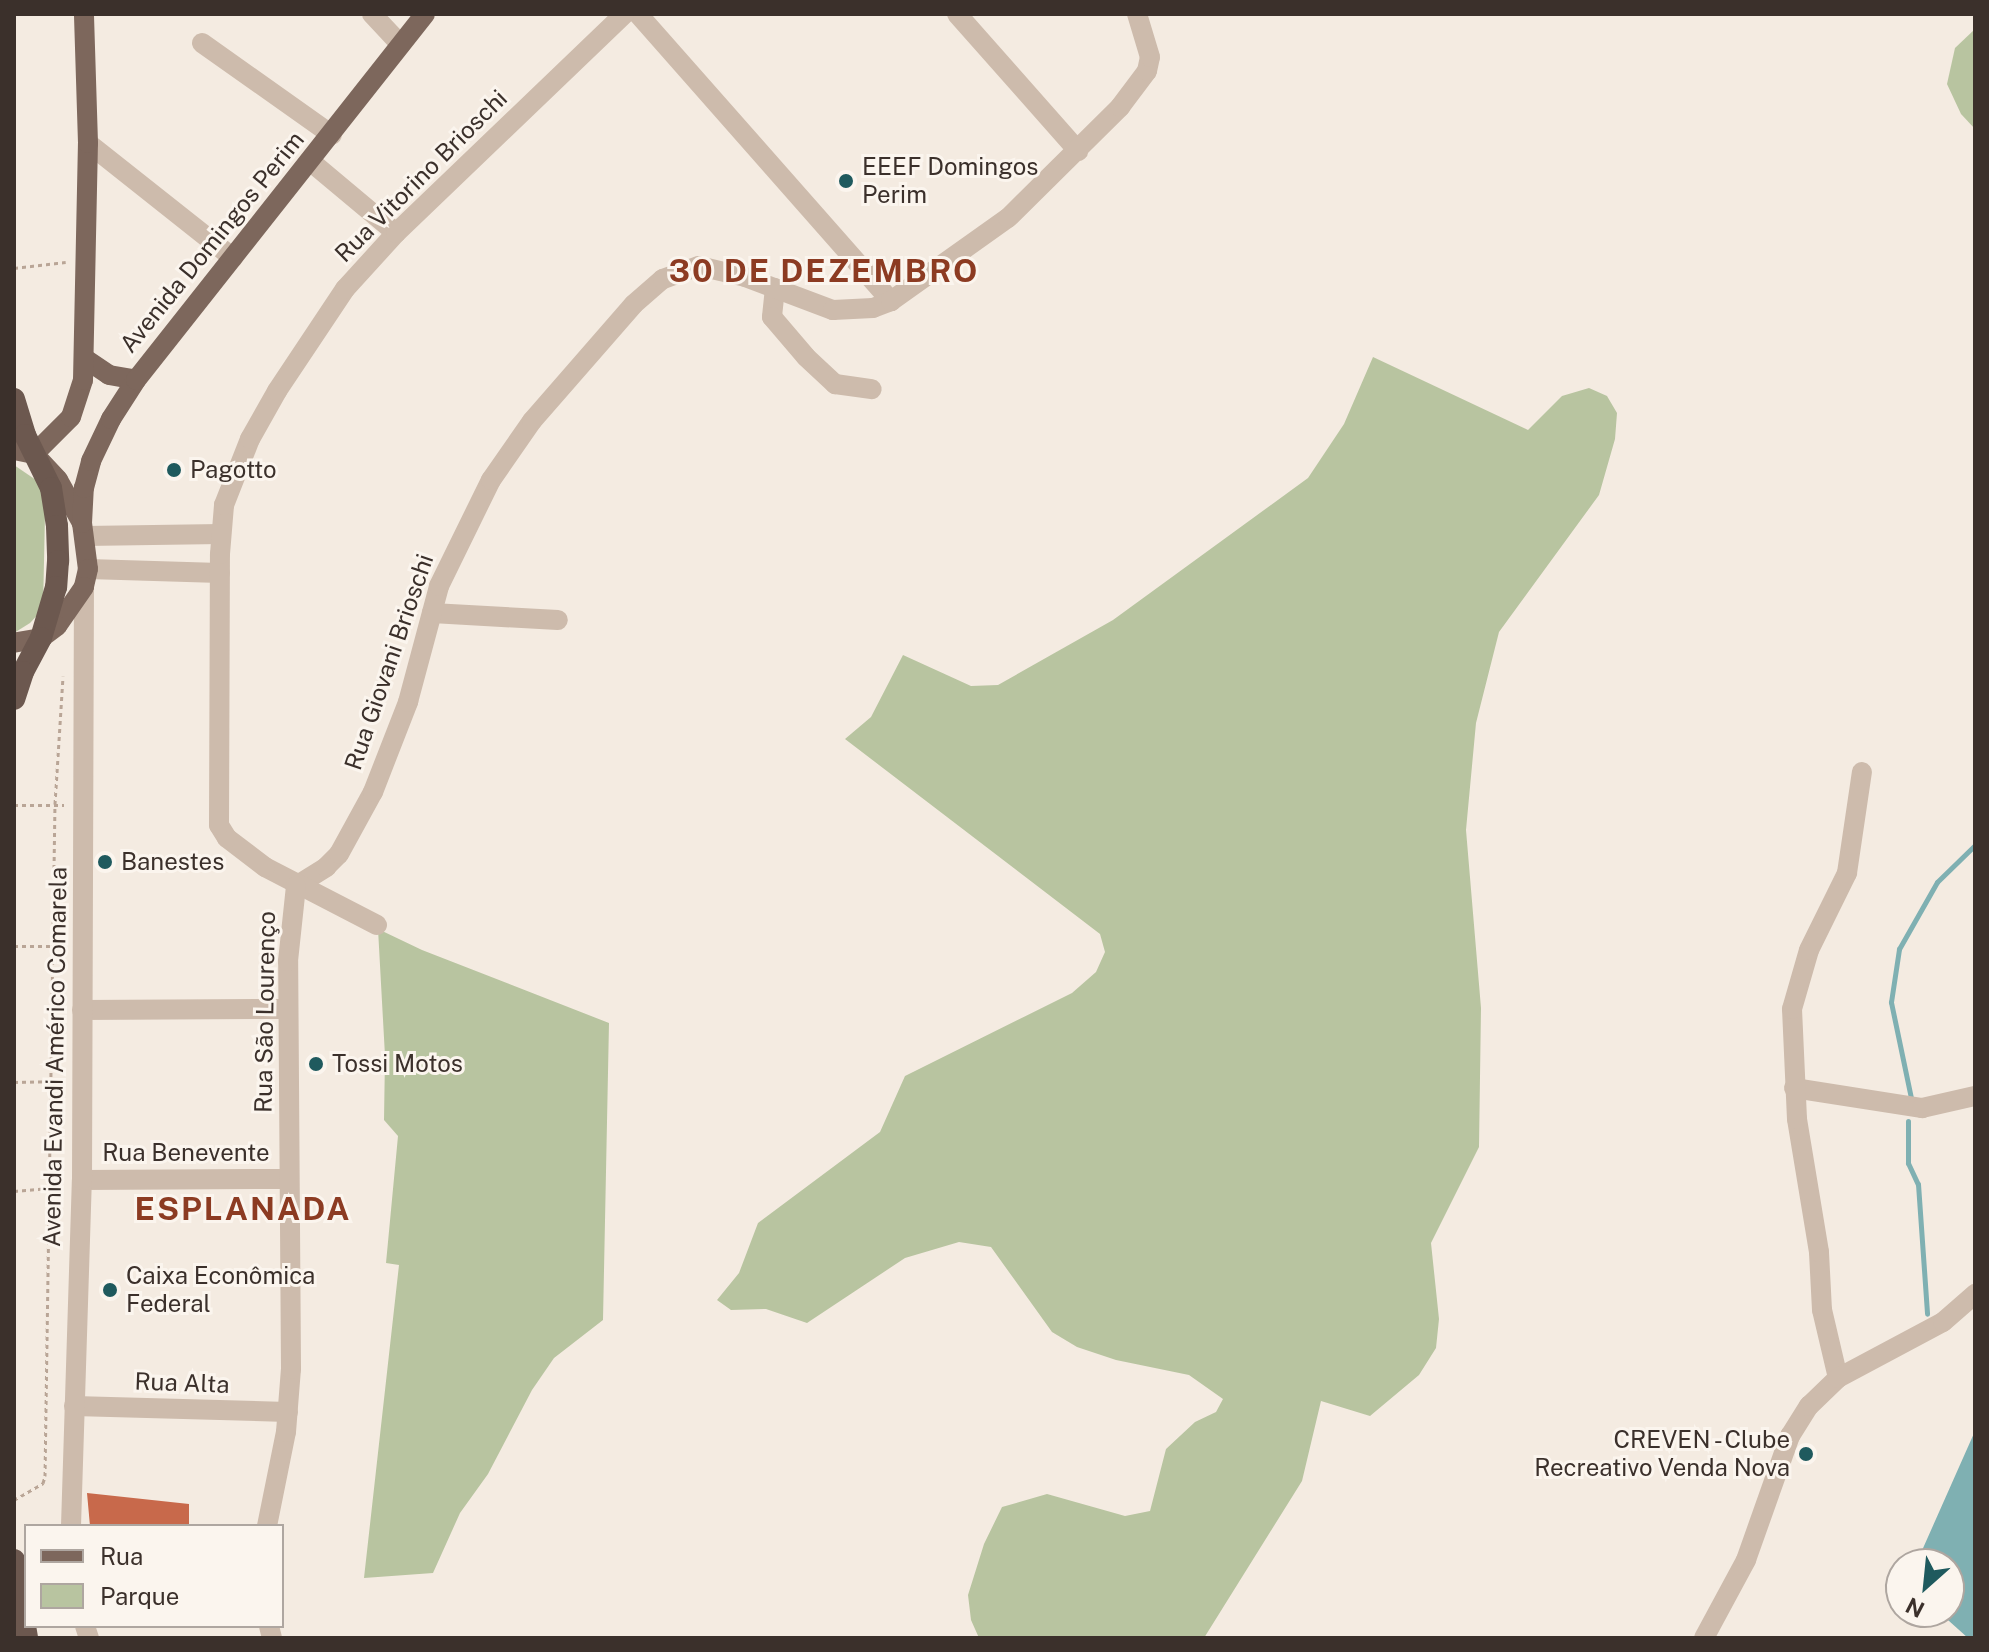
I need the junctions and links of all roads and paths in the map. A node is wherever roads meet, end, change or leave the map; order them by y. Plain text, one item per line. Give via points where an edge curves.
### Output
1 (84, 14) edge
2 (372, 14) edge
3 (425, 14) edge
4 (624, 14) edge
5 (638, 14) edge
6 (957, 14) edge
7 (1137, 14) edge
8 (202, 43) dead end
9 (401, 45) junction
10 (332, 135) junction
11 (88, 143) junction
12 (1078, 151) junction
13 (310, 161) junction
14 (396, 233) junction
15 (233, 258) junction
16 (85, 259) junction
17 (14, 268) edge
18 (775, 288) junction
19 (891, 301) junction
20 (84, 358) junction
21 (136, 380) junction
22 (872, 389) dead end
23 (14, 399) edge
24 (34, 454) edge
25 (84, 530) junction
26 (221, 534) junction
27 (220, 573) junction
28 (86, 578) junction
29 (432, 613) junction
30 (558, 620) dead end
31 (41, 638) junction
32 (14, 643) edge
33 (84, 666) junction
34 (14, 699) edge
35 (1862, 772) dead end
36 (55, 804) junction
37 (14, 805) edge
38 (83, 805) junction
39 (296, 886) junction
40 (377, 925) dead end
41 (14, 946) edge
42 (53, 946) junction
43 (82, 947) junction
44 (288, 1009) junction
45 (82, 1010) junction
46 (51, 1080) junction
47 (14, 1082) edge
48 (82, 1082) junction
49 (1794, 1088) junction
50 (1975, 1096) edge
51 (289, 1179) junction
52 (82, 1183) junction
53 (49, 1187) junction
54 (14, 1191) edge
55 (1975, 1294) edge
56 (1838, 1378) junction
57 (74, 1406) junction
58 (288, 1412) junction
59 (14, 1500) edge
60 (71, 1524) edge
61 (267, 1524) edge
62 (14, 1560) edge
63 (24, 1620) edge
64 (1704, 1638) edge

1 - 11 main road
2 - 9 street
3 - 9 main road, Avenida Domingos Perim
4 - 14 street, Rua Vitorino Brioschi
5 - 19 street
6 - 12 street
7 - 12 street, Rua Giovani Brioschi via 1148,41 1147,71
8 - 10 street
9 - 10 main road, Avenida Domingos Perim
10 - 13 main road, Avenida Domingos Perim
11 - 15 street
11 - 16 main road
12 - 19 street, Rua Giovani Brioschi via 1008,218
13 - 14 street
13 - 15 main road, Avenida Domingos Perim
14 - 26 street, Rua Vitorino Brioschi via 345,289 277,391 234,476
15 - 21 main road, Avenida Domingos Perim
16 - 17 path
16 - 20 main road
18 - 19 street, Rua Giovani Brioschi via 833,310 873,308
18 - 22 street via 772,317 806,357 835,384
18 - 29 street, Rua Giovani Brioschi via 699,266 663,279 634,304 506,456 451,558
20 - 21 main road via 109,375
20 - 24 main road via 77,405
21 - 25 main road, Avenida Domingos Perim via 91,461 84,488
23 - 24 highway
24 - 25 main road via 58,480
24 - 31 highway via 55,505 58,561
25 - 26 street
25 - 28 main road
26 - 27 street, Rua Vitorino Brioschi
27 - 28 street
27 - 39 street, Rua São Lourenço via 219,825 244,853
28 - 31 main road via 67,614
28 - 33 street, Avenida Evandi Américo Comarela
29 - 30 street
29 - 39 street, Rua Giovani Brioschi via 396,736 354,831 326,867
31 - 32 main road
31 - 34 highway
33 - 36 path via 69,665 63,677
33 - 38 street, Avenida Evandi Américo Comarela
35 - 49 street via 1847,873 1796,986
36 - 37 path
36 - 38 path
36 - 42 path
38 - 43 street, Avenida Evandi Américo Comarela
39 - 40 street
39 - 44 street, Rua São Lourenço via 289,931
41 - 42 path
42 - 43 path
42 - 46 path
43 - 45 street, Avenida Evandi Américo Comarela
44 - 45 street
44 - 51 street, Rua São Lourenço
45 - 48 street, Avenida Evandi Américo Comarela
46 - 47 path
46 - 48 path
46 - 53 path
48 - 52 street, Avenida Evandi Américo Comarela
49 - 50 street via 1922,1108
49 - 56 street via 1819,1252 1822,1310
51 - 52 street, Rua Benevente
51 - 58 street, Rua São Lourenço
52 - 53 path
52 - 57 street, Avenida Evandi Américo Comarela
53 - 54 path
53 - 59 path via 45,1476 43,1483
55 - 56 street via 1943,1322
56 - 64 street via 1809,1406 1790,1436 1746,1560
57 - 58 street, Rua Alta
57 - 60 street, Avenida Evandi Américo Comarela
58 - 61 street, Rua São Lourenço
62 - 63 highway

